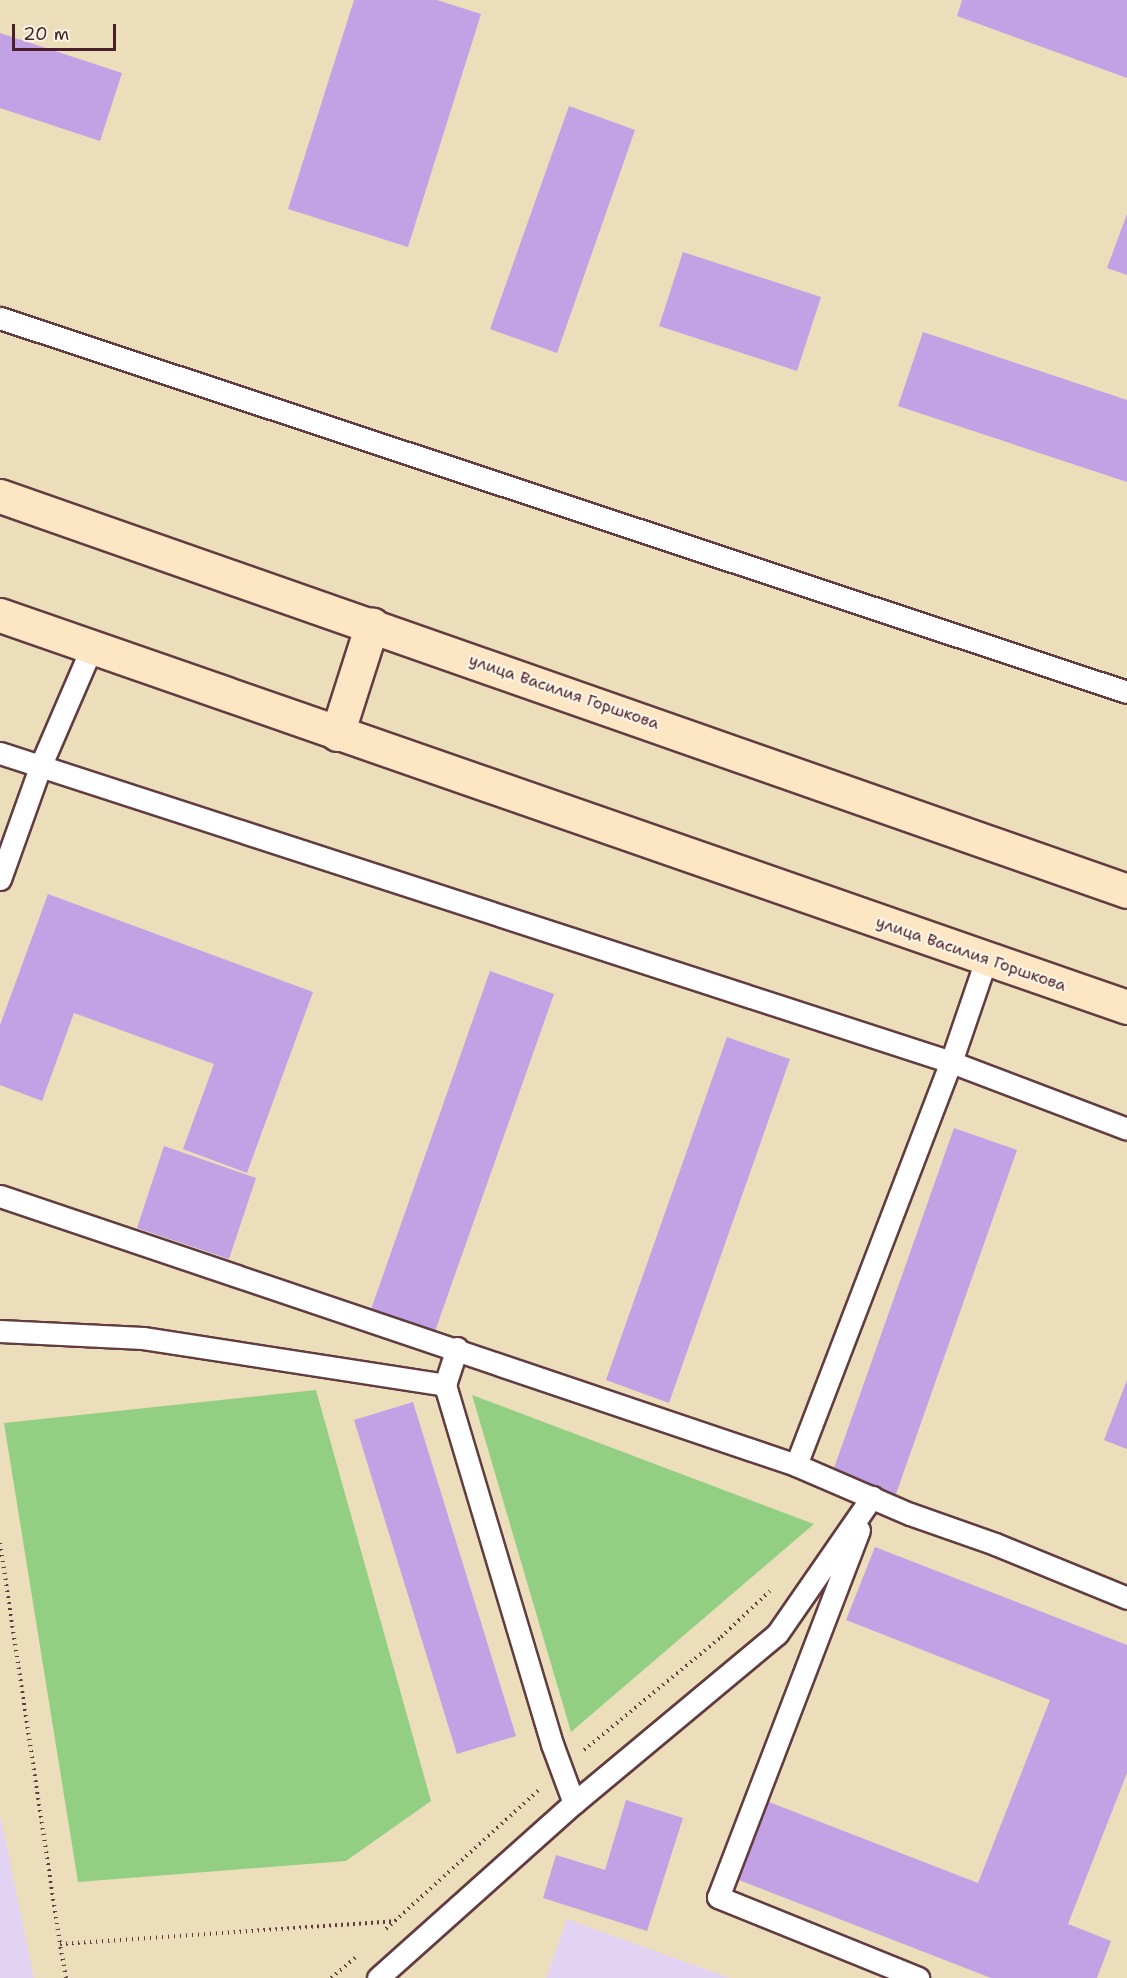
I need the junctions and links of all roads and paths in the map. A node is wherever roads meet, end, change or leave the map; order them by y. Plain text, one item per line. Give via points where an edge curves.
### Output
1 (0, 318) edge
2 (0, 495) edge
3 (0, 615) edge
4 (372, 624) junction
5 (92, 647) junction
6 (1127, 692) edge
7 (337, 734) junction
8 (0, 753) edge
9 (40, 767) junction
10 (0, 879) edge
11 (1127, 891) edge
12 (986, 960) junction
13 (1127, 1007) edge
14 (951, 1062) junction
15 (1127, 1129) edge
16 (0, 1196) edge
17 (0, 1331) edge
18 (457, 1348) junction
19 (445, 1385) junction
20 (796, 1465) junction
21 (872, 1497) junction
22 (0, 1543) edge
23 (771, 1590) dead end
24 (1127, 1598) edge
25 (562, 1769) junction
26 (574, 1803) junction
27 (60, 1944) junction
28 (66, 1978) edge
29 (378, 1978) edge
30 (918, 1978) edge

1 - 6 lane
2 - 4 main road, улица Василия Горшкова
3 - 5 main road, улица Василия Горшкова
4 - 7 main road
4 - 11 main road, улица Василия Горшкова
5 - 7 main road, улица Василия Горшкова
5 - 9 lane
7 - 12 main road, улица Василия Горшкова
8 - 9 lane
9 - 10 lane
9 - 14 lane
12 - 13 main road, улица Василия Горшкова
12 - 14 lane
14 - 15 lane
14 - 20 lane
16 - 18 lane
17 - 19 lane via 143,1338
18 - 19 lane
18 - 20 lane
19 - 25 lane
20 - 21 lane
21 - 24 lane
21 - 26 lane via 777,1634
21 - 30 lane via 718,1897
22 - 27 path
23 - 25 path via 721,1637
25 - 26 lane
25 - 27 path via 395,1921
26 - 29 lane
27 - 28 path

